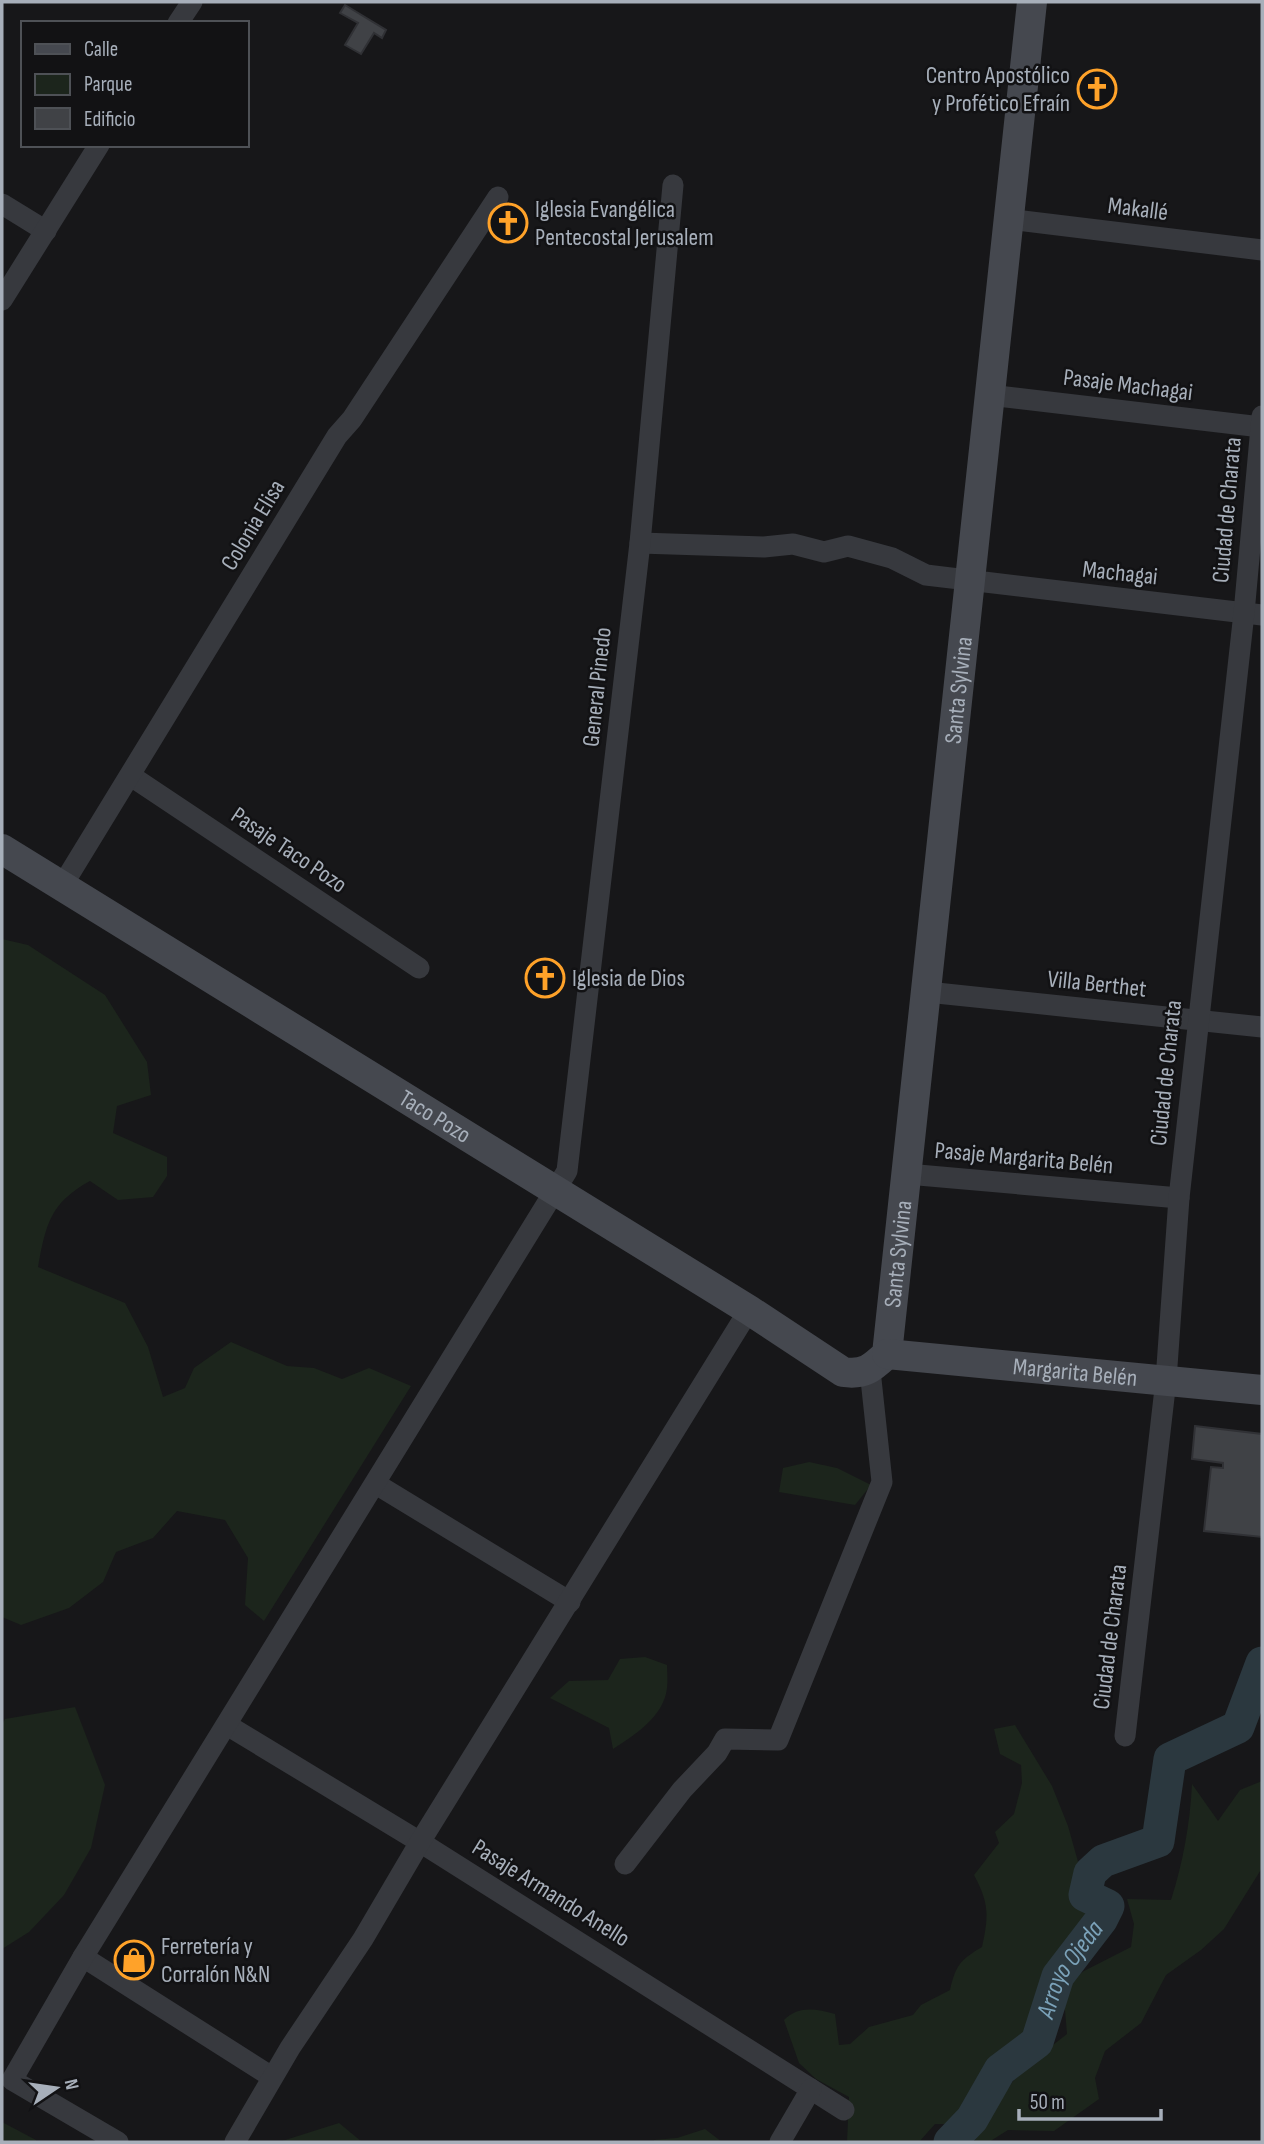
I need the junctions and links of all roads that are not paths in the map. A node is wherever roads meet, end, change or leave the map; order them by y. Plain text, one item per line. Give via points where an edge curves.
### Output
1 (192, 2) edge
2 (1032, 2) edge
3 (179, 21) edge
4 (98, 147) edge
5 (673, 185) dead end
6 (498, 197) dead end
7 (2, 204) edge
8 (1008, 219) junction
9 (46, 231) junction
10 (1262, 250) edge
11 (2, 300) edge
12 (989, 395) junction
13 (1262, 422) edge
14 (640, 543) junction
15 (971, 582) junction
16 (1253, 614) edge
17 (131, 776) junction
18 (2, 849) edge
19 (62, 886) junction
20 (419, 968) dead end
21 (927, 992) junction
22 (1198, 1021) junction
23 (1262, 1027) edge
24 (907, 1174) junction
25 (555, 1190) junction
26 (1179, 1198) junction
27 (749, 1310) junction
28 (878, 1362) junction
29 (1166, 1380) junction
30 (1262, 1390) edge
31 (376, 1484) junction
32 (570, 1602) junction
33 (227, 1725) junction
34 (1125, 1737) dead end
35 (420, 1842) junction
36 (625, 1864) dead end
37 (83, 1957) junction
38 (272, 2077) junction
39 (811, 2090) junction
40 (844, 2110) dead end
41 (118, 2142) edge
42 (235, 2142) edge
43 (780, 2142) edge

1 - 3 street
2 - 8 street, Santa Sylvina
4 - 9 street
5 - 14 street, General Pinedo
6 - 17 street, Colonia Elisa via 338,436
7 - 9 street
8 - 10 street, Makallé
8 - 12 street, Santa Sylvina
9 - 11 street
12 - 13 street, Pasaje Machagai
12 - 15 street, Santa Sylvina
13 - 16 street, Ciudad de Charata
14 - 15 street, Machagai via 793,544 824,552 848,546 892,558 926,575
14 - 25 street, General Pinedo via 567,1171
15 - 16 street, Machagai
15 - 21 street, Santa Sylvina
16 - 22 street, Ciudad de Charata
17 - 19 street, Colonia Elisa
17 - 20 street, Pasaje Taco Pozo
18 - 19 street, Taco Pozo
19 - 25 street, Taco Pozo
21 - 22 street, Villa Berthet
21 - 24 street, Santa Sylvina
22 - 23 street, Villa Berthet
22 - 26 street, Ciudad de Charata
24 - 26 street, Pasaje Margarita Belén
24 - 28 street, Santa Sylvina
25 - 27 street, Taco Pozo
25 - 31 street, General Pinedo
26 - 29 street, Ciudad de Charata
27 - 28 street, Taco Pozo via 844,1372 859,1374
27 - 32 street
28 - 29 street, Margarita Belén
28 - 36 street via 882,1482 778,1740 725,1739
29 - 30 street, Margarita Belén
29 - 34 street, Ciudad de Charata
31 - 32 street
31 - 33 street, General Pinedo
32 - 35 street
33 - 35 street, Pasaje Armando Anello
33 - 37 street, General Pinedo
35 - 38 street
35 - 39 street, Pasaje Armando Anello
37 - 38 street
37 - 41 street, General Pinedo via 12,2080
38 - 42 street
39 - 40 street, Pasaje Armando Anello
39 - 43 street

